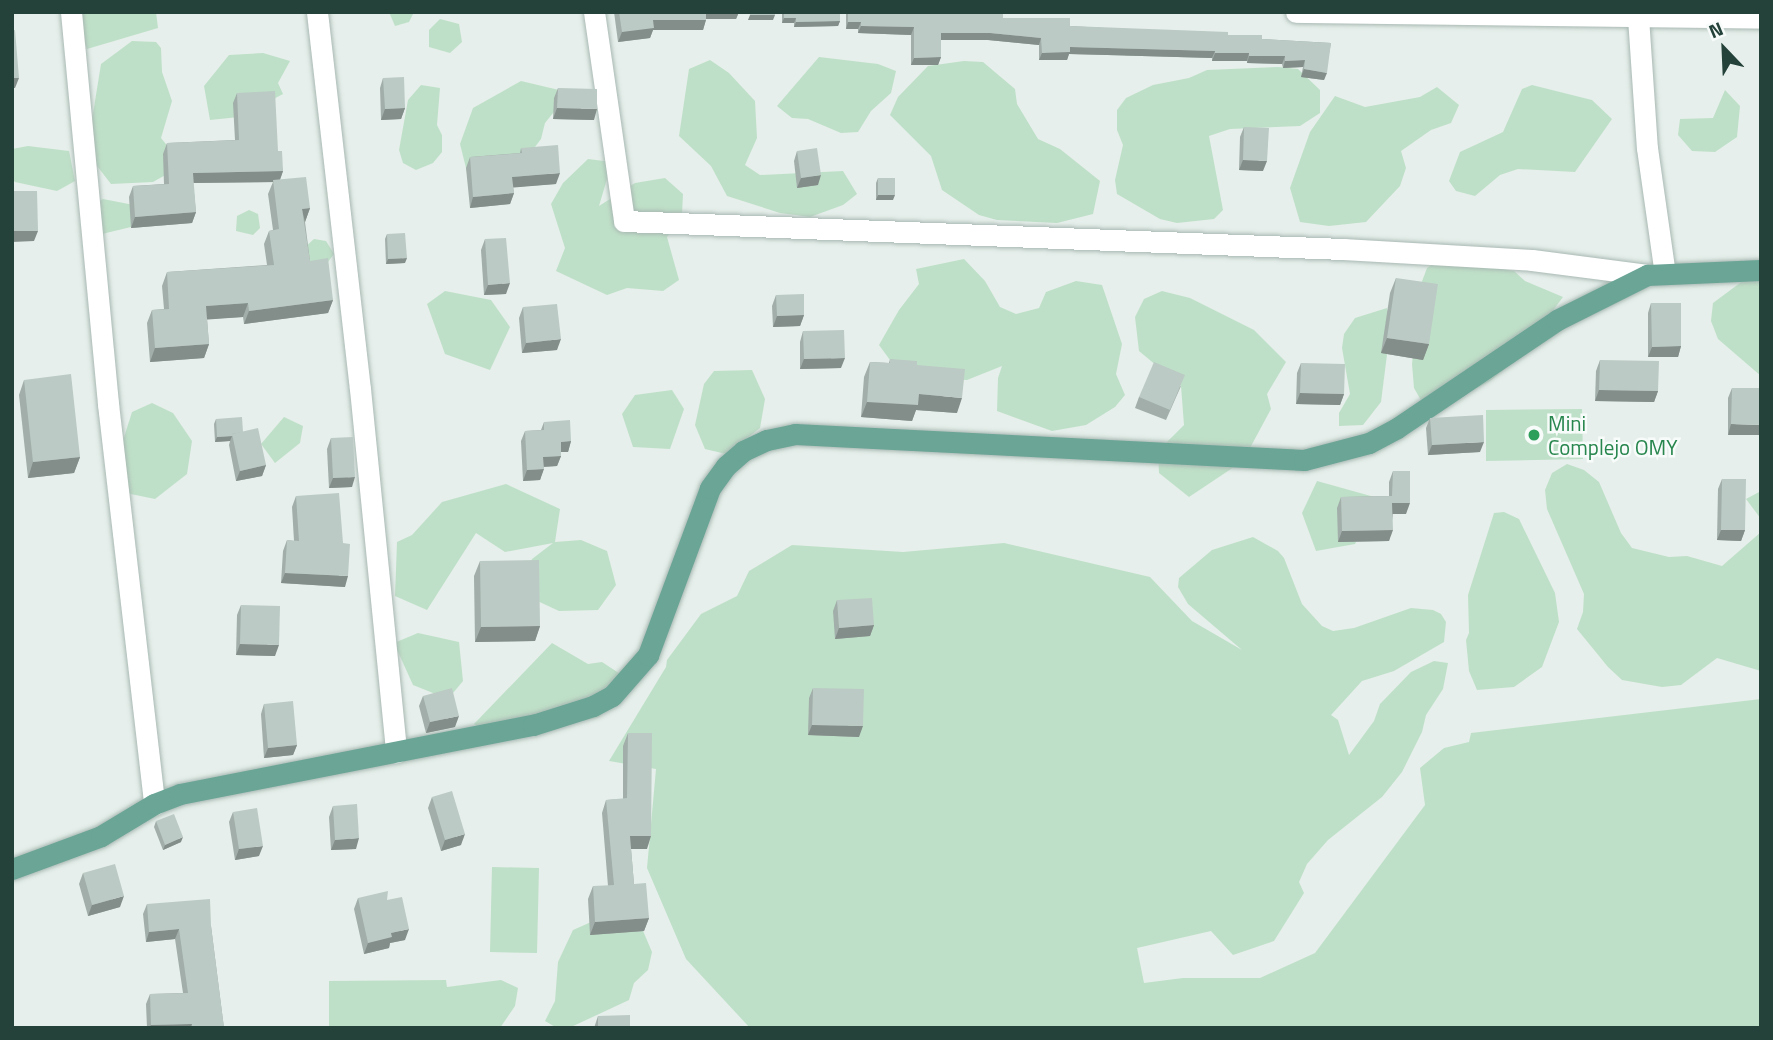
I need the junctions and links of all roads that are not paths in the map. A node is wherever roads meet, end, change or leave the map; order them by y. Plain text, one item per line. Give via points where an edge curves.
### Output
1 (71, 12) edge
2 (317, 12) edge
3 (594, 12) edge
4 (1296, 12) edge
5 (1330, 14) edge
6 (1638, 17) junction
7 (1761, 18) edge
8 (1761, 270) edge
9 (1656, 275) junction
10 (396, 752) junction
11 (154, 804) junction
12 (12, 869) edge

1 - 11 street via 108,404
2 - 10 street
3 - 9 street via 624,221 1357,250 1532,260
4 - 5 street
5 - 6 street
6 - 7 street
6 - 9 street
8 - 9 main road
9 - 10 main road via 1557,320 1369,443 1304,460 795,435 767,440 743,451 710,488 648,655 612,696 533,725
10 - 11 main road via 180,794
11 - 12 main road via 101,836

